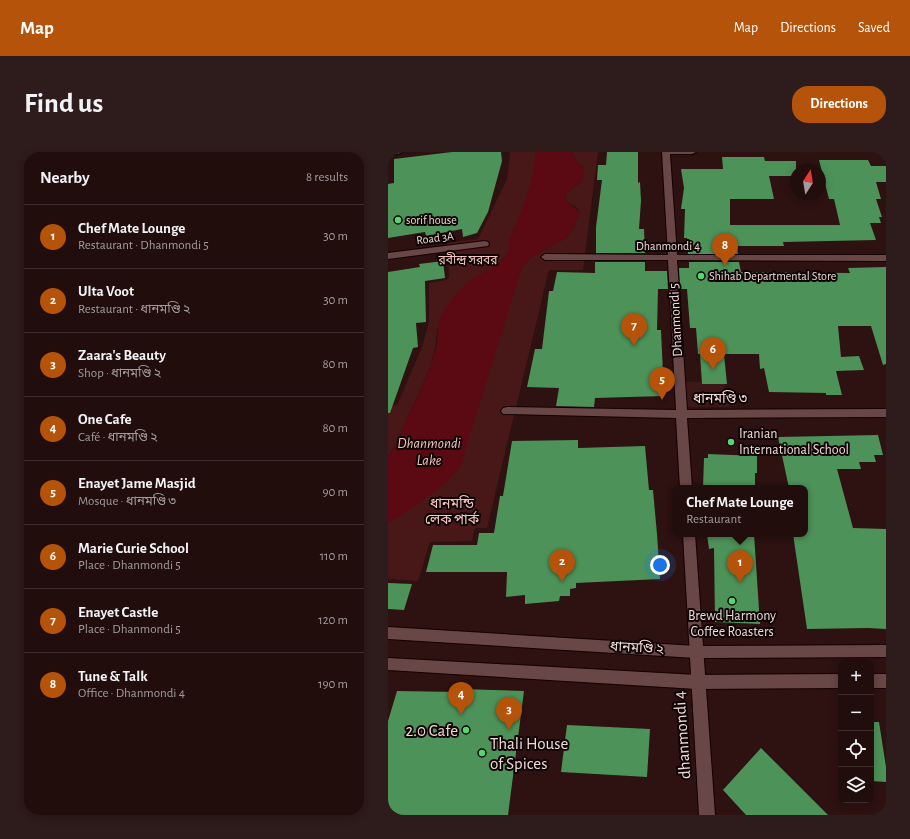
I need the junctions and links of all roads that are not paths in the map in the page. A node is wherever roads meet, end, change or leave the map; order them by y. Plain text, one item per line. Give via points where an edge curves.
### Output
1 (398, 152) edge
2 (666, 152) edge
3 (692, 152) edge
4 (388, 153) edge
5 (485, 244) dead end
6 (388, 256) edge
7 (546, 256) dead end
8 (672, 258) junction
9 (886, 258) edge
10 (507, 411) dead end
11 (886, 413) edge
12 (682, 414) junction
13 (686, 485) edge
14 (689, 537) edge
15 (388, 633) edge
16 (886, 651) edge
17 (696, 652) junction
18 (388, 664) edge
19 (838, 681) edge
20 (874, 681) edge
21 (886, 681) edge
22 (697, 682) junction
23 (707, 815) edge

1 - 4 street
2 - 3 street
2 - 8 street, Dhanmondi 5
5 - 6 street, Road 3A
7 - 8 street, Dhanmondi 4
8 - 9 street, Dhanmondi 4
8 - 12 street, Dhanmondi 5
10 - 12 street, ধানমণ্ডি ৩
11 - 12 street, ধানমণ্ডি ৩
12 - 13 street, Dhanmondi 5
14 - 17 street
15 - 17 street, ধানমণ্ডি ২
16 - 17 street, ধানমণ্ডি ২
17 - 22 street, dhanmondi 4
18 - 22 street
19 - 22 street
20 - 21 street
22 - 23 street, dhanmondi 4

